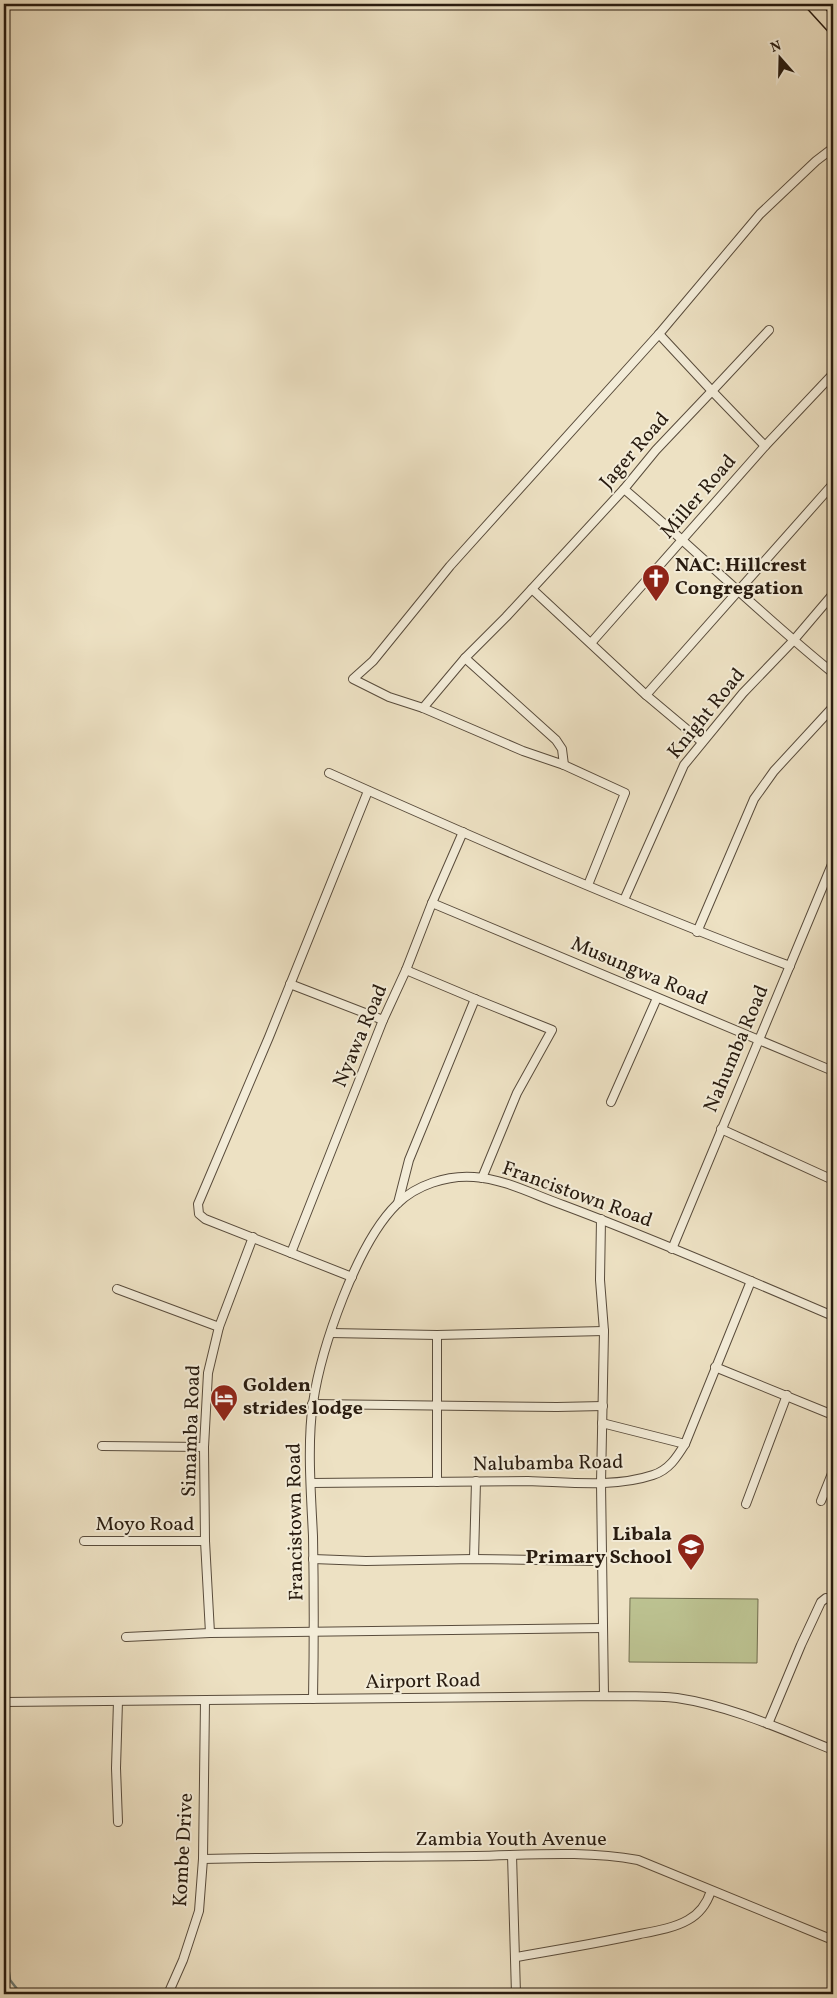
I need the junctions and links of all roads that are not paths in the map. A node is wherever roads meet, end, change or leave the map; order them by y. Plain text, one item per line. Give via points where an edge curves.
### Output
1 (812, 4) edge
2 (833, 27) edge
3 (833, 148) edge
4 (769, 330) dead end
5 (658, 334) junction
6 (833, 374) edge
7 (712, 391) junction
8 (765, 446) junction
9 (833, 484) edge
10 (624, 489) junction
11 (683, 540) junction
12 (532, 589) junction
13 (739, 591) junction
14 (833, 594) edge
15 (793, 641) junction
16 (591, 643) junction
17 (465, 658) junction
18 (833, 673) edge
19 (646, 695) junction
20 (833, 707) edge
21 (423, 708) junction
22 (702, 742) junction
23 (564, 765) junction
24 (329, 773) dead end
25 (368, 790) junction
26 (463, 832) junction
27 (833, 862) edge
28 (588, 886) junction
29 (624, 900) junction
30 (432, 903) junction
31 (697, 932) junction
32 (790, 966) junction
33 (406, 970) junction
34 (290, 984) junction
35 (657, 998) junction
36 (475, 1000) junction
37 (383, 1020) junction
38 (758, 1040) junction
39 (833, 1071) edge
40 (611, 1102) dead end
41 (722, 1129) junction
42 (482, 1178) junction
43 (833, 1180) edge
44 (398, 1203) junction
45 (601, 1219) junction
46 (252, 1237) junction
47 (672, 1249) junction
48 (291, 1253) junction
49 (352, 1277) junction
50 (751, 1281) junction
51 (117, 1289) dead end
52 (833, 1316) edge
53 (219, 1327) junction
54 (604, 1331) junction
55 (330, 1333) junction
56 (437, 1335) junction
57 (715, 1367) junction
58 (787, 1395) junction
59 (312, 1404) junction
60 (437, 1406) junction
61 (603, 1406) junction
62 (833, 1415) edge
63 (602, 1423) junction
64 (685, 1444) junction
65 (102, 1446) dead end
66 (204, 1447) junction
67 (833, 1470) edge
68 (437, 1482) junction
69 (476, 1482) junction
70 (311, 1483) junction
71 (601, 1483) junction
72 (821, 1501) dead end
73 (746, 1504) dead end
74 (84, 1541) dead end
75 (206, 1541) junction
76 (313, 1559) junction
77 (474, 1559) junction
78 (601, 1561) junction
79 (833, 1601) edge
80 (603, 1628) junction
81 (210, 1633) junction
82 (314, 1633) junction
83 (126, 1637) dead end
84 (604, 1696) junction
85 (313, 1699) junction
86 (118, 1701) junction
87 (205, 1701) junction
88 (4, 1702) edge
89 (768, 1724) junction
90 (833, 1750) edge
91 (118, 1822) dead end
92 (512, 1855) junction
93 (203, 1858) junction
94 (711, 1891) junction
95 (833, 1940) edge
96 (516, 1957) junction
97 (168, 1994) edge
98 (516, 1994) edge

1 - 2 highway
3 - 5 street via 760,214
4 - 7 street, Jager Road
5 - 7 street
5 - 21 street via 450,566 373,661 353,679
6 - 8 street, Miller Road
7 - 8 street
7 - 10 street, Jager Road
8 - 11 street, Miller Road
9 - 13 street
10 - 11 street
10 - 12 street, Jager Road
11 - 13 street
11 - 16 street, Miller Road
12 - 16 street
12 - 17 street, Jager Road
13 - 15 street
13 - 19 street
14 - 15 street, Knight Road
15 - 18 street
15 - 22 street, Knight Road
16 - 19 street
17 - 21 street, Jager Road
17 - 23 street via 556,740 562,749
19 - 22 street
20 - 31 street via 774,771 754,799
21 - 23 street via 514,748
22 - 29 street, Knight Road via 680,772
23 - 28 street via 625,793
24 - 25 street
25 - 26 street
25 - 34 street
26 - 28 street
26 - 30 street, Nyawa Road
27 - 32 street, Nahumba Road
28 - 29 street
29 - 31 street
30 - 33 street, Nyawa Road
30 - 35 street, Musungwa Road
31 - 32 street
32 - 38 street, Nahumba Road
33 - 36 street
33 - 37 street, Nyawa Road
34 - 37 street
34 - 46 street via 198,1204 199,1214 205,1219
35 - 38 street, Musungwa Road
35 - 40 street
36 - 42 street via 552,1030 517,1093
36 - 44 street via 410,1160
37 - 48 street, Nyawa Road
38 - 39 street, Musungwa Road
38 - 41 street, Nahumba Road
41 - 43 street
41 - 47 street, Nahumba Road
42 - 44 street, Francistown Road via 464,1176 432,1182
42 - 45 street, Francistown Road via 520,1188
44 - 49 street, Francistown Road via 371,1239
45 - 47 street, Francistown Road
45 - 54 street via 600,1280
46 - 48 street
46 - 53 street, Simamba Road
47 - 50 street, Francistown Road
48 - 49 street
49 - 55 street, Francistown Road
50 - 52 street, Francistown Road
50 - 57 street, Nalubamba Road
51 - 53 street
53 - 66 street, Simamba Road via 208,1373
54 - 56 street
54 - 61 street
55 - 56 street
55 - 59 street, Francistown Road
56 - 60 street
57 - 58 street
57 - 64 street, Nalubamba Road
58 - 62 street
58 - 73 street
59 - 60 street
59 - 70 street, Francistown Road
60 - 61 street
60 - 68 street
61 - 63 street
63 - 64 street
63 - 71 street
64 - 71 street, Nalubamba Road via 670,1465 655,1475
65 - 66 street
66 - 75 street, Simamba Road
67 - 72 street
68 - 69 street, Nalubamba Road
68 - 70 street, Nalubamba Road
69 - 71 street, Nalubamba Road
69 - 77 street
70 - 76 street, Francistown Road
71 - 78 street
74 - 75 street, Moyo Road
75 - 81 street, Simamba Road
76 - 77 street
76 - 82 street, Francistown Road
77 - 78 street
78 - 80 street
79 - 89 street via 826,1598 821,1602
80 - 82 street
80 - 84 street
81 - 82 street
81 - 83 street
82 - 85 street, Francistown Road
84 - 85 street, Airport Road
84 - 89 street, Airport Road via 676,1698 721,1708
85 - 87 street, Airport Road
86 - 87 street, Airport Road
86 - 88 street, Airport Road
86 - 91 street
87 - 93 street, Kombe Drive
89 - 90 street, Airport Road
92 - 93 street, Zambia Youth Avenue
92 - 94 street, Zambia Youth Avenue via 566,1853 624,1857
92 - 96 street
93 - 97 street, Kombe Drive via 196,1924
94 - 95 street, Zambia Youth Avenue
94 - 96 street via 700,1911 674,1926
96 - 98 street

